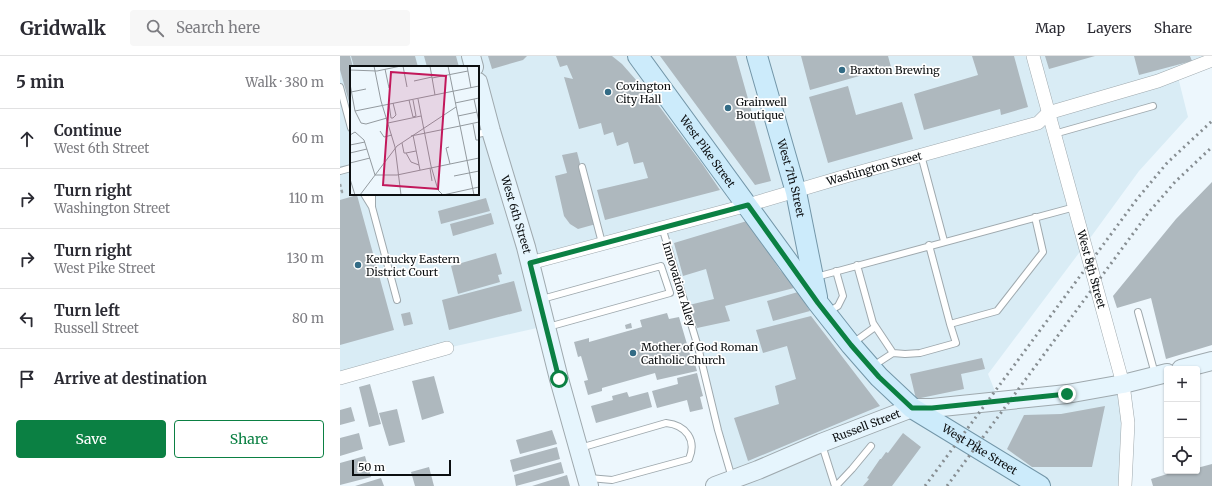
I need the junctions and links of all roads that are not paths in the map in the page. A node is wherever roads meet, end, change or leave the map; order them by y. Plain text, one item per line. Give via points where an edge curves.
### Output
1 (471, 56) edge
2 (638, 56) edge
3 (757, 56) edge
4 (1033, 56) edge
5 (1212, 60) edge
6 (474, 66) edge
7 (340, 87) edge
8 (479, 90) edge
9 (1153, 106) dead end
10 (1048, 113) junction
11 (350, 124) edge
12 (484, 132) edge
13 (1054, 134) junction
14 (921, 155) junction
15 (582, 167) dead end
16 (350, 168) edge
17 (340, 171) edge
18 (796, 192) junction
19 (365, 195) edge
20 (372, 195) edge
21 (748, 205) junction
22 (1075, 206) junction
23 (372, 207) junction
24 (1036, 217) junction
25 (662, 227) junction
26 (944, 241) junction
27 (602, 243) junction
28 (929, 245) junction
29 (530, 263) junction
30 (857, 265) junction
31 (836, 271) junction
32 (813, 278) junction
33 (397, 300) dead end
34 (539, 300) junction
35 (822, 308) junction
36 (1138, 312) dead end
37 (950, 324) junction
38 (875, 327) junction
39 (546, 328) junction
40 (851, 345) junction
41 (447, 348) dead end
42 (892, 353) junction
43 (1212, 361) edge
44 (1193, 366) edge
45 (870, 367) junction
46 (1161, 374) edge
47 (340, 378) edge
48 (1124, 384) junction
49 (912, 408) junction
50 (821, 443) junction
51 (871, 446) dead end
52 (579, 448) junction
53 (733, 480) junction
54 (588, 482) edge
55 (715, 486) edge
56 (836, 486) edge
57 (1040, 486) edge
58 (1125, 486) edge

1 - 6 street
2 - 21 main road, West Pike Street
3 - 18 main road, West 7th Street
4 - 10 street, West 8th Street
5 - 10 street, Washington Street via 1158,81
7 - 11 lane
8 - 12 street, West 6th Street
9 - 13 lane
10 - 13 street, West 8th Street
10 - 14 street, Washington Street via 1038,123
12 - 29 street, West 6th Street
13 - 22 street, West 8th Street
14 - 18 street, Washington Street
14 - 26 lane
15 - 27 lane
16 - 17 lane
18 - 21 street, Washington Street
18 - 32 main road, West 7th Street
19 - 23 lane
20 - 23 lane
21 - 25 street, Washington Street
21 - 35 main road, West Pike Street
22 - 24 lane
22 - 48 street, West 8th Street
23 - 33 lane
24 - 26 lane
24 - 37 lane via 1043,252 1020,283 997,311
25 - 27 street, Washington Street
25 - 53 lane, Innovation Alley via 698,347
26 - 28 lane
27 - 29 street, Washington Street
28 - 30 lane
28 - 37 lane
29 - 34 street, West 6th Street
30 - 31 lane
30 - 38 lane
31 - 32 lane
31 - 35 lane via 843,296 838,306
32 - 35 main road, West 7th Street
34 - 39 street, West 6th Street
34 - 39 lane via 661,266 670,293
35 - 40 main road, West Pike Street
36 - 46 lane
37 - 42 lane via 956,343 920,353
38 - 40 lane
38 - 42 lane
39 - 52 street, West 6th Street
40 - 45 main road, West Pike Street
41 - 47 street
42 - 45 lane
43 - 44 street
45 - 49 main road, West Pike Street
46 - 48 street, Russell Street
48 - 49 street, Russell Street via 1060,394
48 - 58 street, West 8th Street via 1128,423
49 - 50 street, Russell Street
49 - 57 main road, West Pike Street
50 - 53 street, Russell Street
50 - 56 lane
51 - 56 lane
52 - 54 street, West 6th Street
52 - 54 lane via 666,423 675,424 683,429 691,440 692,451 689,460 612,480
53 - 55 street, Russell Street

